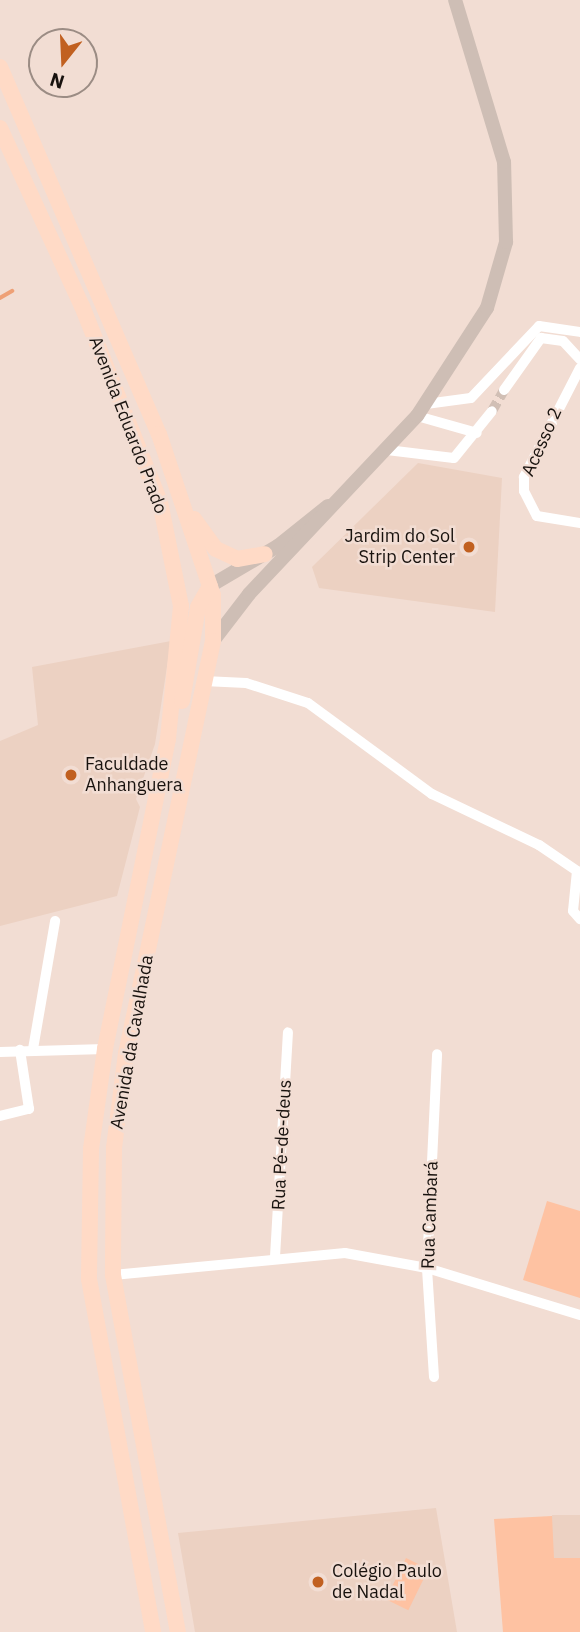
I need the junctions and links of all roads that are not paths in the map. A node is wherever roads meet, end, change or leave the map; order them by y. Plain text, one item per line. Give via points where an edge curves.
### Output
1 (455, 0) edge
2 (0, 67) edge
3 (0, 128) edge
4 (580, 332) edge
5 (580, 359) edge
6 (580, 368) edge
7 (504, 390) tunnel mouth
8 (421, 410) junction
9 (492, 411) tunnel mouth
10 (477, 433) junction
11 (387, 450) junction
12 (338, 500) junction
13 (186, 508) junction
14 (580, 523) edge
15 (265, 554) junction
16 (210, 586) junction
17 (213, 641) junction
18 (204, 681) junction
19 (168, 739) junction
20 (162, 770) junction
21 (169, 846) junction
22 (138, 884) junction
23 (580, 919) edge
24 (55, 920) dead end
25 (144, 966) junction
26 (288, 1032) dead end
27 (20, 1049) junction
28 (33, 1049) junction
29 (104, 1049) junction
30 (0, 1052) edge
31 (437, 1054) dead end
32 (0, 1116) edge
33 (275, 1257) junction
34 (427, 1268) junction
35 (113, 1275) junction
36 (580, 1315) edge
37 (434, 1377) dead end
38 (153, 1632) edge
39 (178, 1632) edge

1 - 8 main road, Avenida da Cavalhada via 504,162 506,242 487,308
2 - 13 main road, Avenida Eduardo Prado
3 - 19 main road, Avenida Eduardo Prado via 82,306 160,502 181,616
4 - 8 street via 539,326 471,398
5 - 7 street via 563,341 541,338
6 - 14 street, Acesso 2 via 524,477 524,491 537,516
8 - 10 street
8 - 11 main road, Avenida da Cavalhada
9 - 10 street
10 - 11 street via 447,460
11 - 12 main road, Avenida da Cavalhada
12 - 15 main road, Avenida da Cavalhada
12 - 17 main road, Avenida da Cavalhada
13 - 15 main road via 216,549 237,559
13 - 16 main road, Avenida Eduardo Prado
15 - 16 main road, Avenida da Cavalhada
16 - 17 main road, Avenida Eduardo Prado
16 - 19 main road via 198,607 192,661
17 - 18 main road, Avenida da Cavalhada
18 - 21 main road, Avenida da Cavalhada
18 - 23 street via 246,683 307,703 432,794 539,845 577,871 573,911
19 - 20 main road, Avenida da Cavalhada
20 - 21 main road via 156,839
20 - 22 main road, Avenida da Cavalhada
21 - 25 main road, Avenida da Cavalhada
22 - 25 main road via 149,903
22 - 29 main road, Avenida da Cavalhada
24 - 28 street
25 - 35 main road, Avenida da Cavalhada via 114,1148
26 - 33 street, Rua Pé-de-deus
27 - 28 street
27 - 30 street
27 - 32 street via 29,1109
28 - 29 street
29 - 38 main road, Avenida da Cavalhada via 91,1149 89,1279
31 - 34 street, Rua Cambará
33 - 34 street via 345,1253
33 - 35 street
34 - 36 street
34 - 37 street, Rua Cambará
35 - 39 main road, Avenida da Cavalhada

